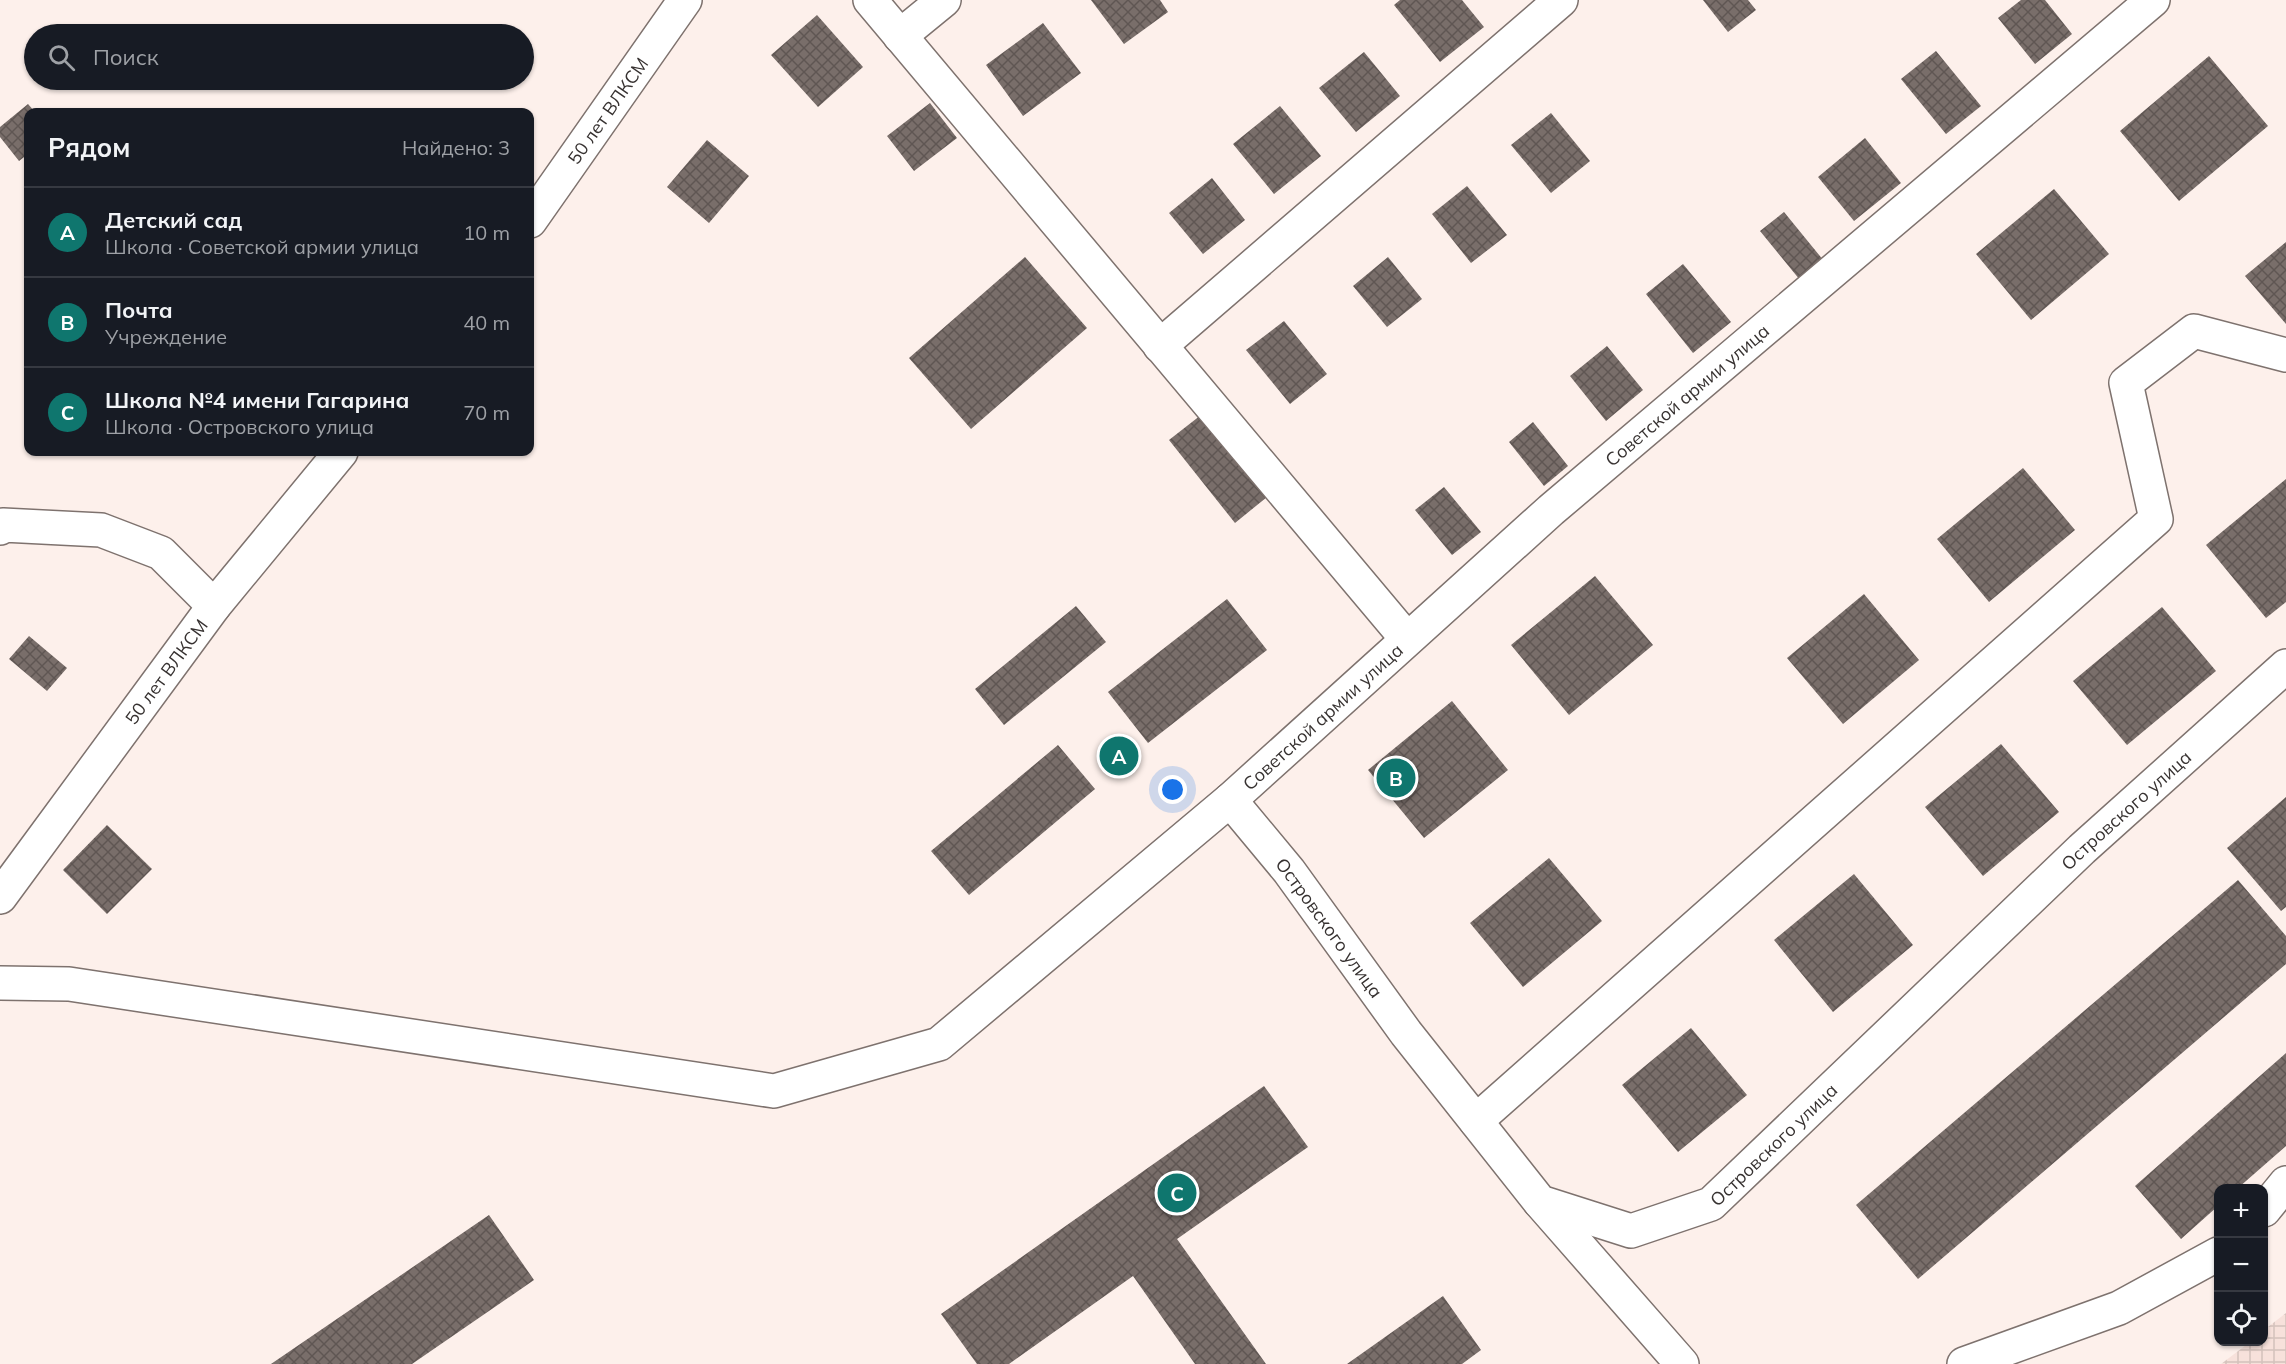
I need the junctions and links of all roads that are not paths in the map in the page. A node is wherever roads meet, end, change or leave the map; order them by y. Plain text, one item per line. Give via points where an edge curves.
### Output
1 (685, 0) edge
2 (870, 0) edge
3 (944, 0) edge
4 (1561, 0) edge
5 (2153, 0) edge
6 (900, 36) junction
7 (534, 215) edge
8 (1160, 346) junction
9 (2286, 355) edge
10 (338, 456) edge
11 (0, 528) edge
12 (214, 606) junction
13 (1407, 639) junction
14 (2286, 666) edge
15 (1230, 800) junction
16 (0, 897) edge
17 (0, 983) edge
18 (1476, 1121) junction
19 (2286, 1183) edge
20 (1540, 1202) junction
21 (2268, 1205) edge
22 (2214, 1256) edge
23 (1682, 1364) edge
24 (1964, 1364) edge

1 - 7 street, 50 лет ВЛКСМ
2 - 6 street
3 - 6 street
4 - 8 street
5 - 13 street, Советской армии улица via 1551,510
6 - 8 street
8 - 13 street
9 - 18 street via 2194,331 2126,383 2156,519
10 - 12 street, 50 лет ВЛКСМ
11 - 12 street via 3,525 101,530 161,553
12 - 16 street, 50 лет ВЛКСМ
13 - 15 street, Советской армии улица
14 - 20 street, Островского улица via 2082,849 1711,1204 1631,1231
15 - 17 street, Советской армии улица via 939,1044 774,1091 69,984
15 - 18 street, Островского улица via 1289,871 1406,1033
18 - 20 street, Островского улица
19 - 21 street
20 - 23 street
22 - 24 street via 2119,1308

